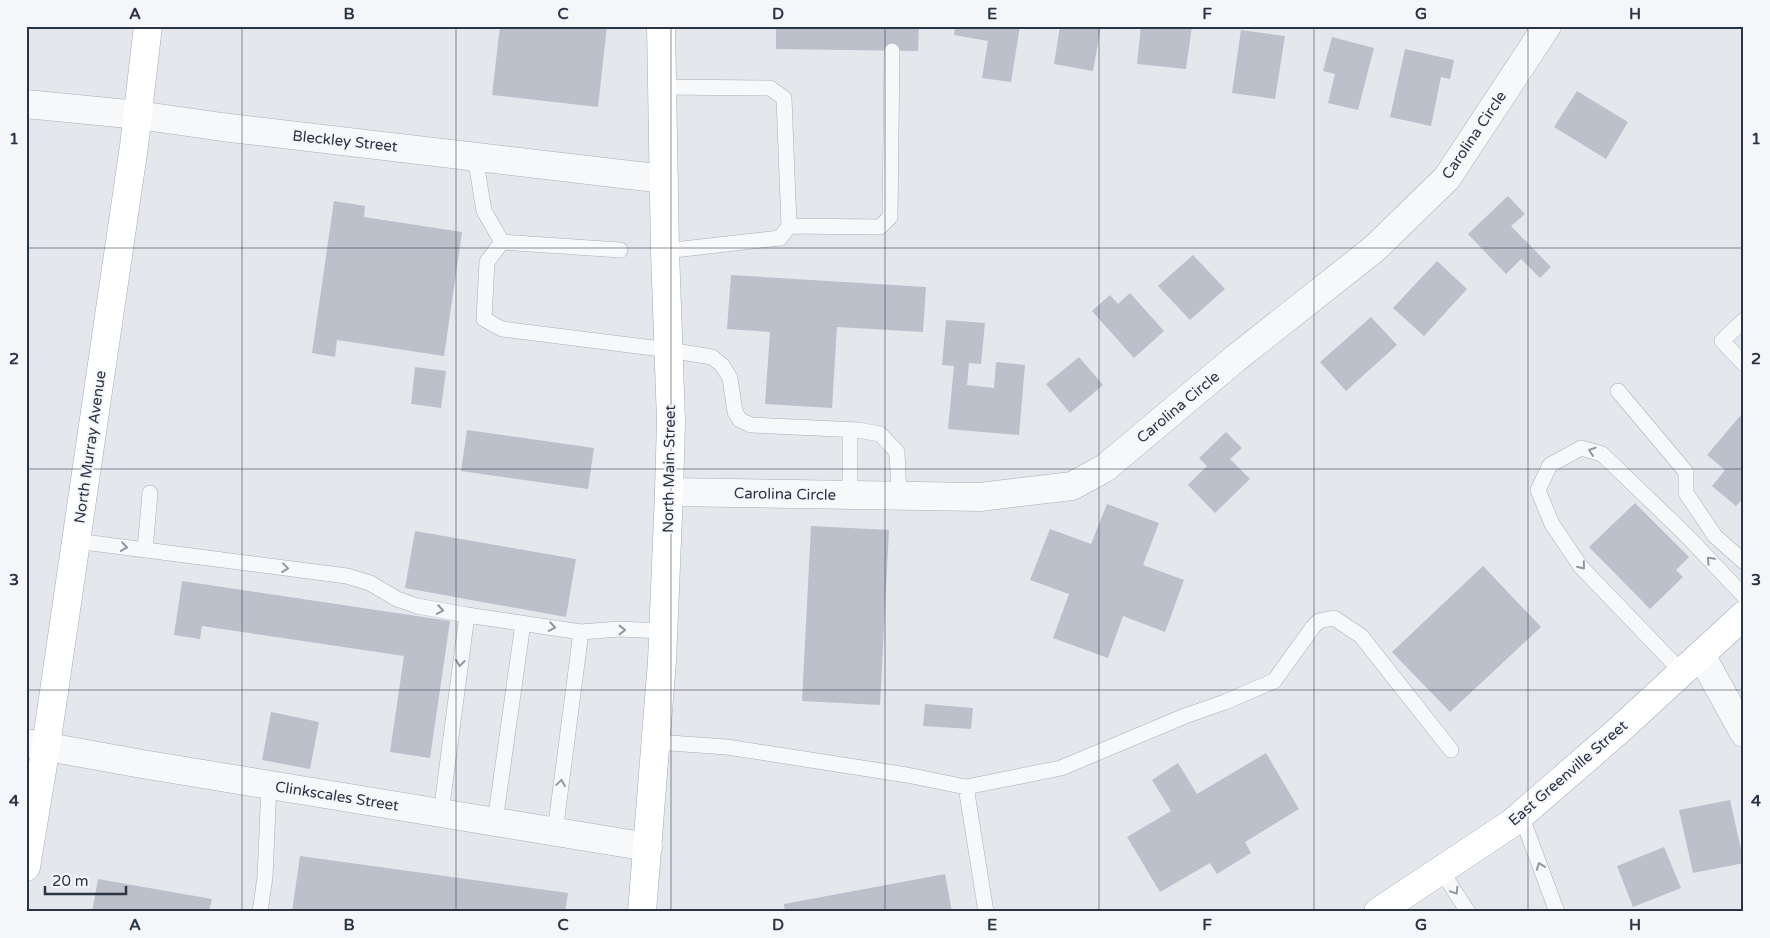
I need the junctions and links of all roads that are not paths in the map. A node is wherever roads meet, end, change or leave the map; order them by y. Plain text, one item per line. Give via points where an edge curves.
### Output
1 (148, 26) edge
2 (661, 26) edge
3 (1547, 26) edge
4 (892, 51) dead end
5 (662, 87) junction
6 (26, 104) edge
7 (138, 115) junction
8 (476, 156) junction
9 (664, 179) junction
10 (789, 226) junction
11 (502, 242) junction
12 (620, 250) dead end
13 (664, 251) junction
14 (1744, 320) edge
15 (669, 350) junction
16 (1744, 364) edge
17 (1618, 391) dead end
18 (850, 430) junction
19 (669, 492) junction
20 (150, 493) dead end
21 (850, 495) junction
22 (899, 496) junction
23 (76, 541) junction
24 (145, 550) junction
25 (1744, 562) edge
26 (1744, 596) edge
27 (467, 615) junction
28 (1744, 615) edge
29 (523, 623) junction
30 (663, 631) junction
31 (581, 632) junction
32 (1691, 664) junction
33 (1744, 732) edge
34 (655, 742) junction
35 (36, 745) edge
36 (1451, 750) dead end
37 (269, 785) junction
38 (966, 787) junction
39 (441, 813) junction
40 (1521, 815) junction
41 (495, 822) junction
42 (555, 832) junction
43 (648, 847) junction
44 (26, 867) edge
45 (1441, 870) junction
46 (260, 912) edge
47 (642, 912) edge
48 (986, 912) edge
49 (1378, 912) edge
50 (1468, 912) edge
51 (1557, 912) edge

1 - 7 main road, North Murray Avenue
2 - 5 main road, North Main Street
3 - 22 street, Carolina Circle via 1447,178 1374,248 1105,468 1072,486 1022,493 980,497
4 - 10 lane via 890,217 880,227
5 - 9 main road, North Main Street
5 - 10 lane via 770,88 784,98
6 - 7 street, Bleckley Street
7 - 8 street, Bleckley Street
7 - 23 main road, North Murray Avenue
8 - 9 street, Bleckley Street
8 - 11 lane via 484,211
9 - 13 main road, North Main Street
10 - 13 lane via 780,238
11 - 12 lane
11 - 15 lane via 486,262 484,319 502,329
13 - 15 main road, North Main Street
14 - 16 lane via 1722,341
15 - 18 lane via 712,357 722,365 730,378 735,412 740,420 751,425
15 - 19 main road, North Main Street
17 - 25 lane via 1686,472 1686,493 1714,536
18 - 21 lane
18 - 22 lane via 880,434 896,452
19 - 21 street, Carolina Circle
19 - 30 main road, North Main Street
20 - 24 lane
21 - 22 street, Carolina Circle
23 -> 24 lane
23 - 35 main road, North Murray Avenue
24 -> 27 lane via 347,576 370,583 397,599 417,606
26 -> 32 lane via 1602,454 1582,448 1550,465 1538,490 1552,524 1581,567
27 - 29 lane
27 -> 39 lane
28 - 32 main road, East Greenville Street
29 -> 31 lane
29 - 41 lane
31 -> 30 lane via 619,629
30 - 34 main road, North Main Street
42 -> 31 lane
32 - 33 street
32 - 40 main road, East Greenville Street
34 - 38 lane via 727,747
34 - 43 main road, North Main Street
35 - 37 street, Clinkscales Street
35 - 44 main road, North Murray Avenue
36 - 38 lane via 1361,636 1334,618 1326,618 1313,627 1274,681 1061,768
37 - 39 street, Clinkscales Street
37 - 46 lane via 265,877
38 - 48 lane
39 - 41 street, Clinkscales Street
40 - 45 main road, East Greenville Street
51 -> 40 lane
41 - 42 street, Clinkscales Street
42 - 43 street, Clinkscales Street
43 - 47 main road, North Main Street
45 - 49 main road, East Greenville Street
45 -> 50 lane

